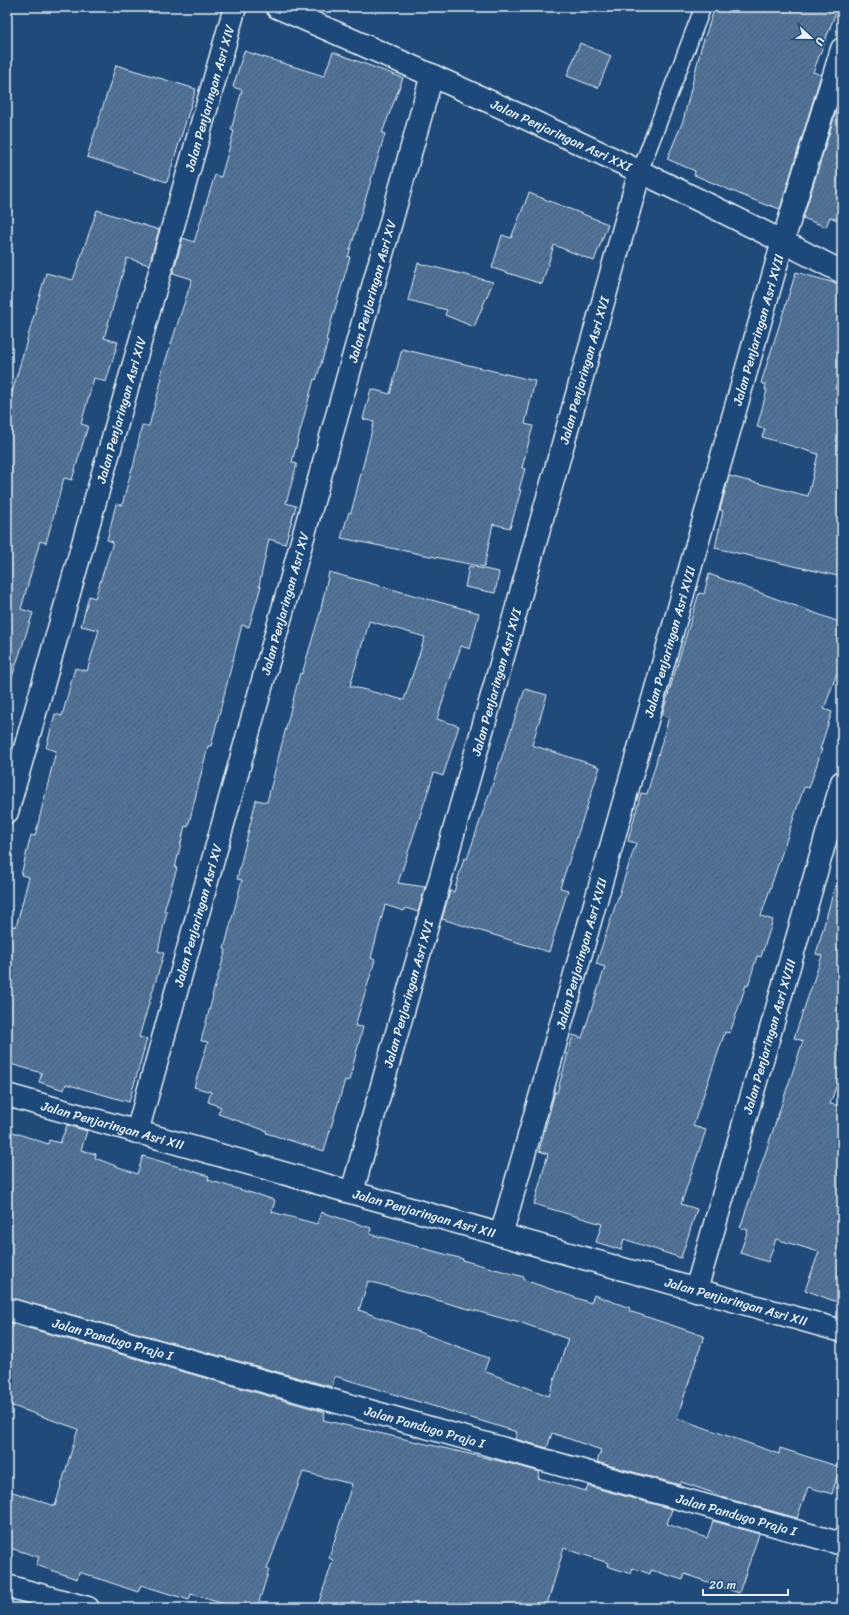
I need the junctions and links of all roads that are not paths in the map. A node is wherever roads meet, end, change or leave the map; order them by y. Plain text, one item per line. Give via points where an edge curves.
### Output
1 (235, 7) edge
2 (277, 7) edge
3 (703, 7) edge
4 (840, 63) edge
5 (432, 74) junction
6 (640, 171) junction
7 (782, 241) junction
8 (842, 272) edge
9 (842, 782) edge
10 (7, 812) edge
11 (7, 1095) edge
12 (137, 1132) junction
13 (352, 1192) junction
14 (501, 1235) junction
15 (696, 1290) junction
16 (7, 1309) edge
17 (842, 1332) edge
18 (842, 1544) edge
19 (7, 1586) edge
20 (88, 1608) edge

1 - 10 street, Jalan Penjaringan Asri XIV
2 - 5 street, Jalan Penjaringan Asri XXI
3 - 6 lane
4 - 7 street, Jalan Penjaringan Asri XVII
5 - 6 street, Jalan Penjaringan Asri XXI
5 - 12 street, Jalan Penjaringan Asri XV
6 - 7 street, Jalan Penjaringan Asri XXI
6 - 13 street, Jalan Penjaringan Asri XVI
7 - 8 street, Jalan Penjaringan Asri XXI
7 - 14 street, Jalan Penjaringan Asri XVII
9 - 15 street, Jalan Penjaringan Asri XVIII
11 - 12 street, Jalan Penjaringan Asri XII
12 - 13 street, Jalan Penjaringan Asri XII
13 - 14 street, Jalan Penjaringan Asri XII
14 - 15 street, Jalan Penjaringan Asri XII
15 - 17 street, Jalan Penjaringan Asri XII
16 - 18 street, Jalan Pandugo Praja I
19 - 20 street

